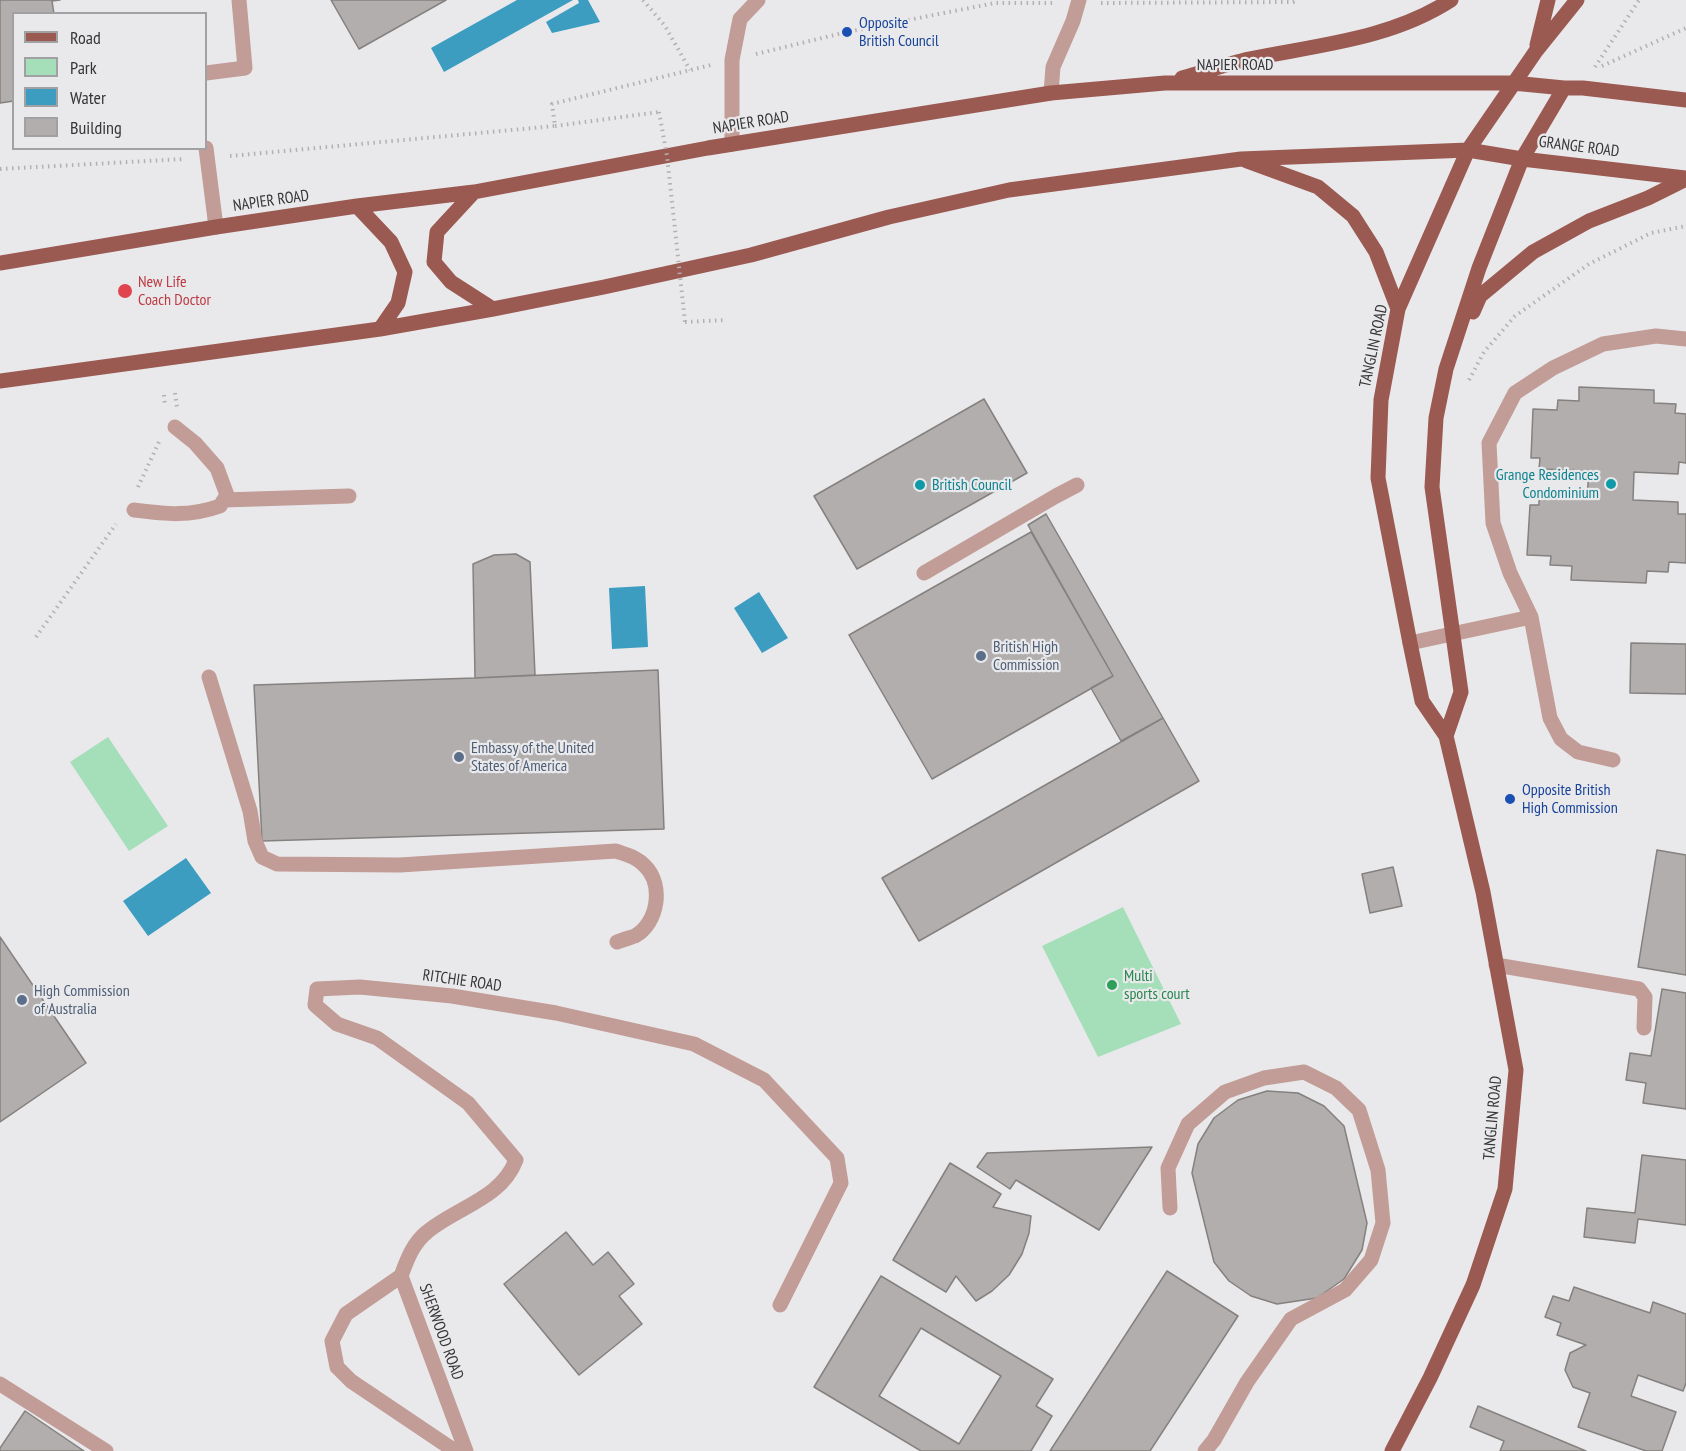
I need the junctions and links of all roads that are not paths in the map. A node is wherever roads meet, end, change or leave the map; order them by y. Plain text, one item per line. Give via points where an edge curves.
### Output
1 (239, 0) edge
2 (759, 0) edge
3 (1451, 0) edge
4 (1548, 0) edge
5 (1577, 0) edge
6 (1079, 1) edge
7 (1536, 51) junction
8 (207, 73) edge
9 (1165, 83) junction
10 (1513, 83) junction
11 (1564, 88) junction
12 (1051, 93) junction
13 (1686, 100) edge
14 (732, 144) junction
15 (1468, 150) junction
16 (206, 153) edge
17 (1241, 159) junction
18 (1522, 159) junction
19 (1686, 179) edge
20 (474, 192) junction
21 (357, 206) junction
22 (216, 227) junction
23 (0, 264) edge
24 (493, 309) junction
25 (1398, 309) junction
26 (380, 329) junction
27 (1686, 339) edge
28 (1446, 369) junction
29 (0, 381) edge
30 (175, 427) dead end
31 (1077, 485) dead end
32 (349, 496) dead end
33 (224, 500) junction
34 (134, 510) dead end
35 (924, 573) dead end
36 (1531, 617) junction
37 (1453, 633) junction
38 (1410, 644) junction
39 (209, 677) dead end
40 (1446, 736) junction
41 (1613, 760) dead end
42 (617, 942) dead end
43 (1496, 965) junction
44 (1644, 1028) dead end
45 (1170, 1208) dead end
46 (401, 1276) junction
47 (780, 1305) dead end
48 (0, 1384) edge
49 (106, 1451) edge
50 (455, 1451) edge
51 (466, 1451) edge
52 (1205, 1451) edge
53 (1392, 1451) edge

1 - 8 street via 246,68
2 - 14 street via 740,19 732,60
3 - 9 main road via 1379,33 1246,60
4 - 7 main road
5 - 7 main road, TANGLIN ROAD
6 - 12 street via 1053,67
7 - 10 main road, TANGLIN ROAD
9 - 10 main road, NAPIER ROAD
9 - 12 main road, NAPIER ROAD
10 - 11 main road
10 - 15 main road, TANGLIN ROAD
11 - 13 main road
11 - 18 main road
12 - 14 main road, NAPIER ROAD
14 - 20 main road, NAPIER ROAD
15 - 17 main road
15 - 18 main road, GRANGE ROAD
15 - 25 main road, TANGLIN ROAD
16 - 22 street
17 - 24 main road via 1009,190 750,255
17 - 25 main road via 1318,188 1353,216 1376,252
18 - 19 main road, GRANGE ROAD
18 - 28 main road via 1479,268
19 - 28 main road via 1589,221 1533,252 1480,296
20 - 21 main road, NAPIER ROAD
20 - 24 main road via 437,232 434,262 451,282
21 - 22 main road, NAPIER ROAD
21 - 26 main road via 391,243 405,272 398,303
22 - 23 main road, NAPIER ROAD
24 - 26 main road
25 - 38 main road, TANGLIN ROAD via 1381,400 1378,478
26 - 29 main road
27 - 36 street via 1656,336 1603,344 1553,368 1515,393 1489,442 1493,523
28 - 37 main road via 1436,418 1432,487
30 - 33 street via 217,468 227,495
31 - 35 street
32 - 33 street
33 - 34 street via 220,506 204,512 178,515
36 - 37 street
36 - 41 street via 1550,718 1561,739 1578,752
37 - 38 street
37 - 40 main road via 1461,692
38 - 40 main road, TANGLIN ROAD via 1422,701
39 - 42 street via 262,857 277,864 400,866 616,851 647,867 657,890 653,916 636,935
40 - 43 main road, TANGLIN ROAD
43 - 44 street via 1639,989 1645,997
43 - 53 main road, TANGLIN ROAD via 1516,1070 1505,1189 1473,1285
45 - 52 street via 1168,1168 1188,1124 1225,1092 1264,1078 1304,1072 1336,1088 1359,1110 1378,1170 1383,1223 1371,1260 1345,1290 1291,1319
46 - 47 street, RITCHIE ROAD via 410,1252 426,1232 484,1197 511,1174 516,1160 468,1103 377,1038 337,1024 315,1005 317,989 360,987 452,996 556,1013 694,1044 764,1080 837,1158 841,1183
46 - 50 street, SHERWOOD ROAD via 346,1314 332,1341 337,1367 351,1381
46 - 51 street, SHERWOOD ROAD
48 - 49 street

